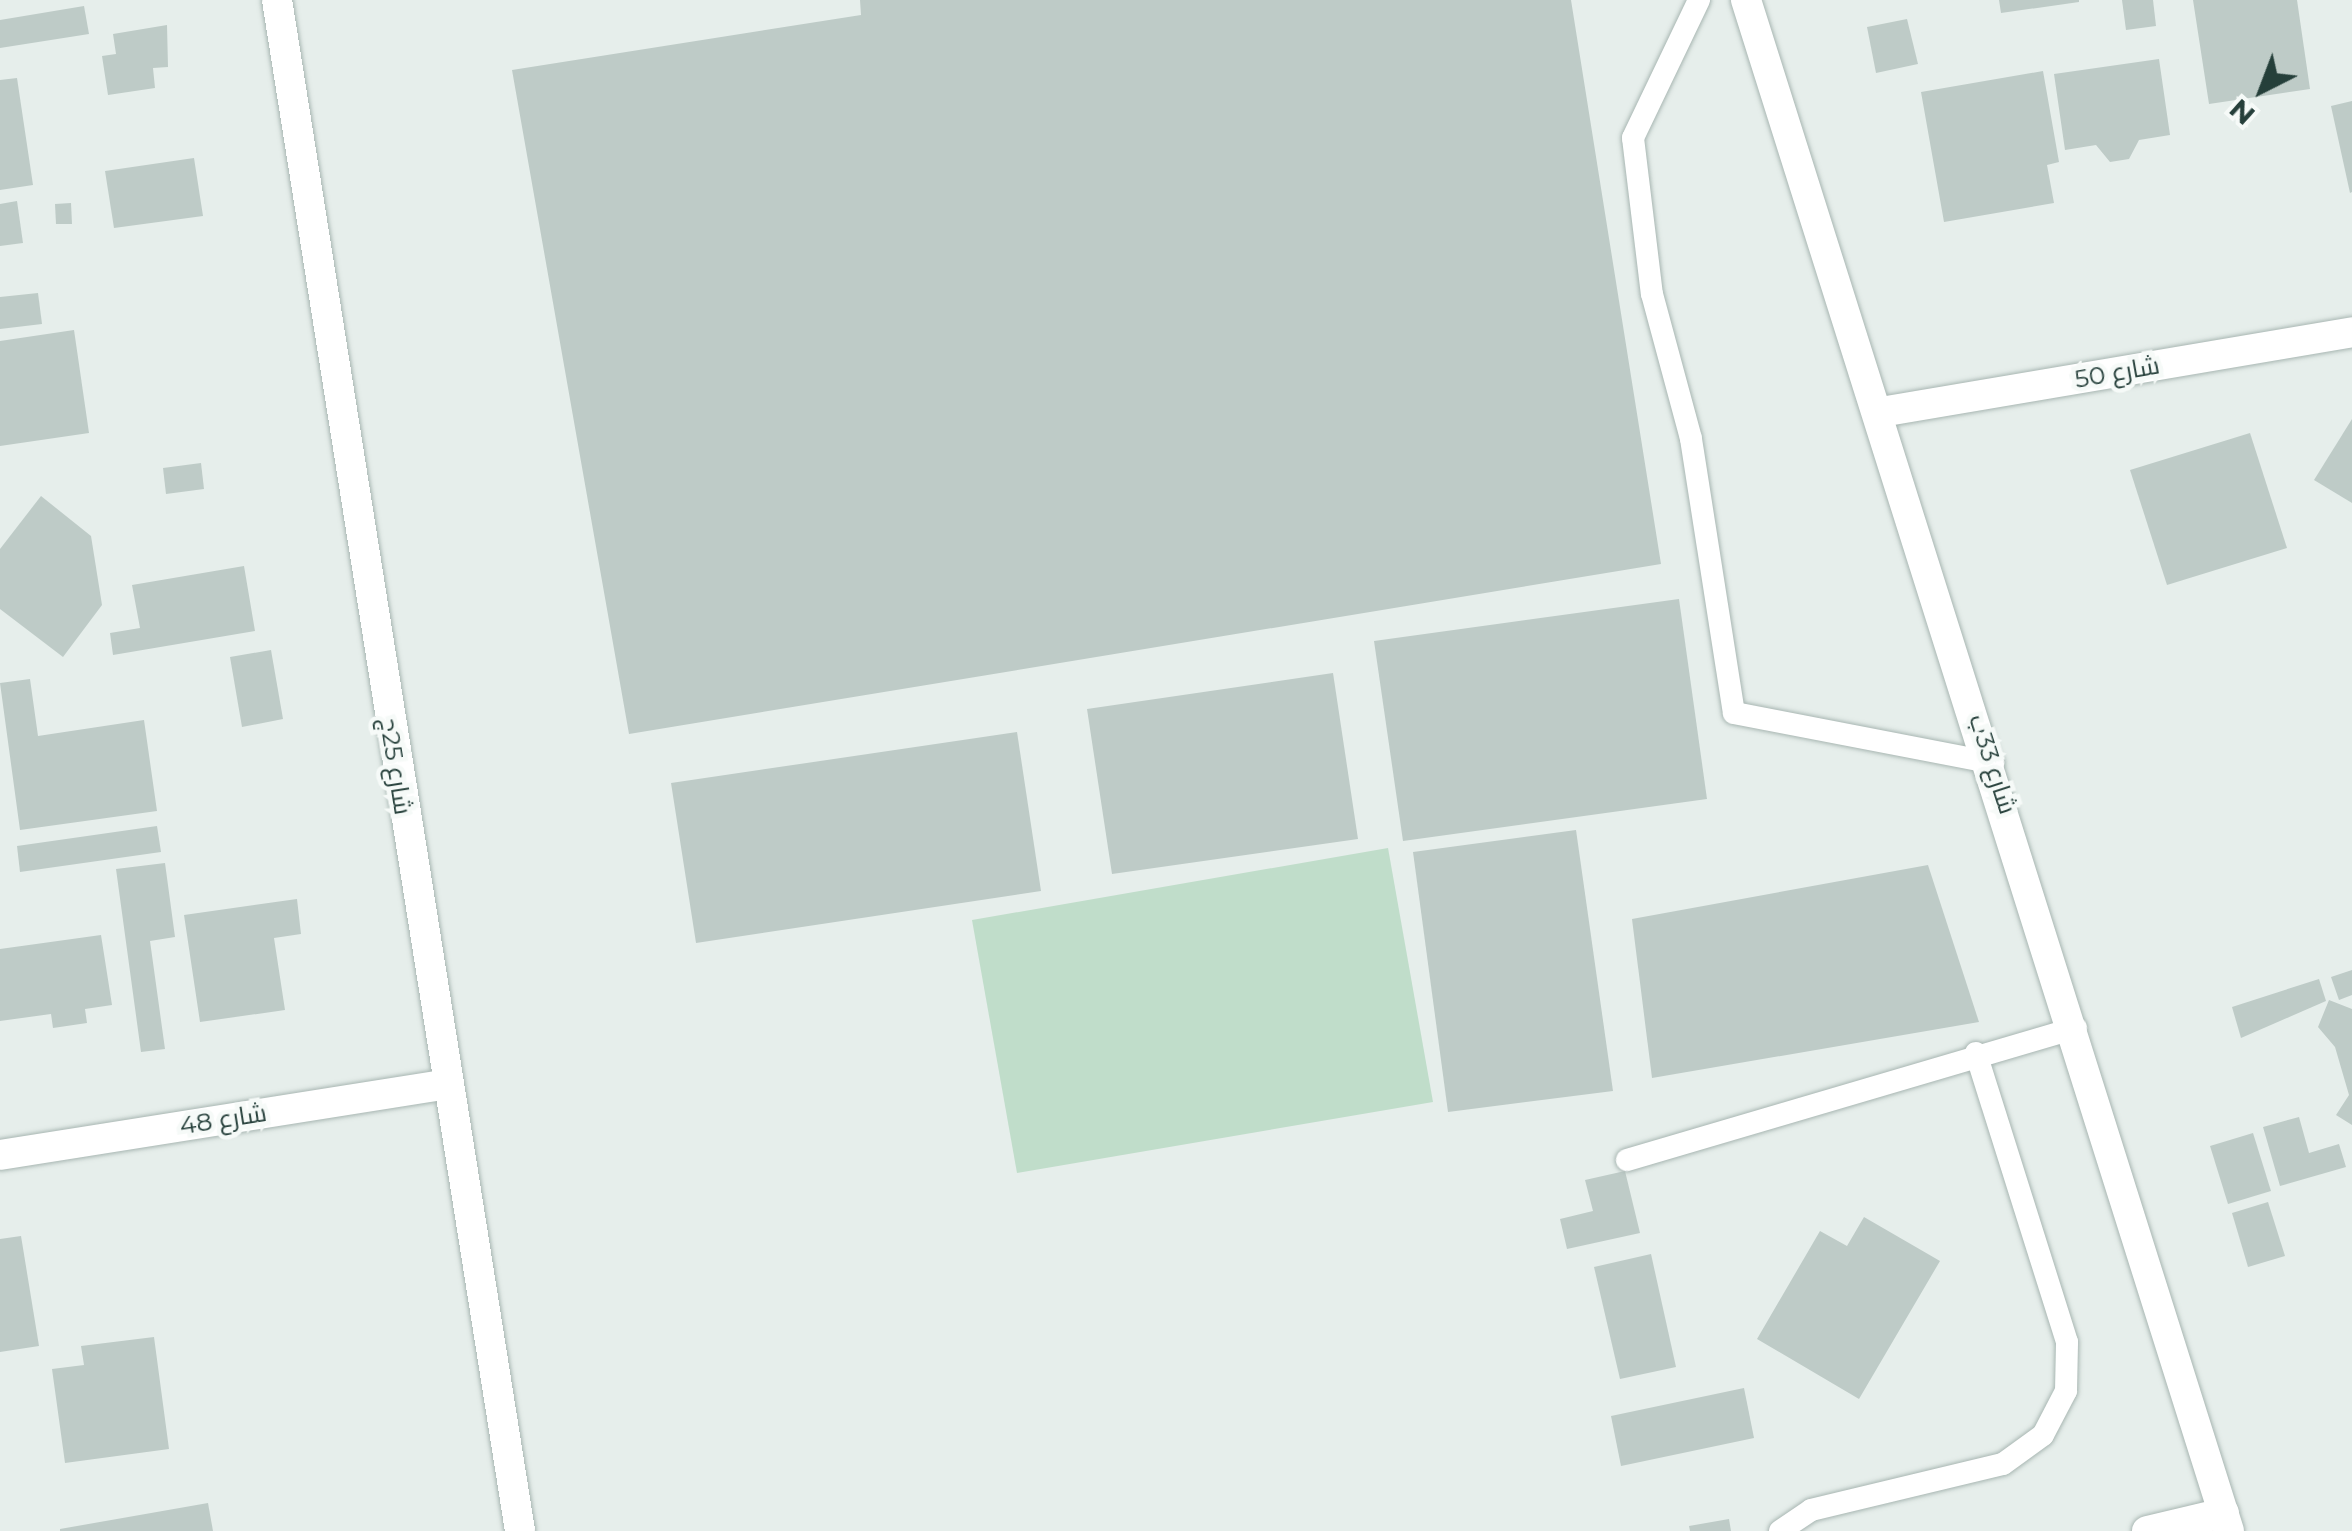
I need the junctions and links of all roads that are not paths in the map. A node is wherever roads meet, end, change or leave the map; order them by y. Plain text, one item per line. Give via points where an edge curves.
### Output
1 (277, 0) edge
2 (1699, 0) edge
3 (1746, 0) edge
4 (2352, 332) edge
5 (1881, 412) junction
6 (1992, 764) junction
7 (2076, 1028) junction
8 (1976, 1053) junction
9 (446, 1084) junction
10 (0, 1154) edge
11 (1627, 1160) dead end
12 (2226, 1522) edge
13 (520, 1531) edge
14 (1780, 1531) edge
15 (2147, 1531) edge

1 - 9 street, شارع 25ج
2 - 6 lane via 1633,138 1652,294 1692,439 1734,713
3 - 5 street, شارع 33ب
4 - 5 street, شارع 50
5 - 6 street, شارع 33ب
6 - 7 street, شارع 33ب
7 - 8 lane
7 - 12 street, شارع 33ب
8 - 11 lane
8 - 14 lane via 2068,1342 2056,1414 2003,1464 1811,1510
9 - 10 street, شارع 48
9 - 13 street, شارع 25ج
12 - 15 street

